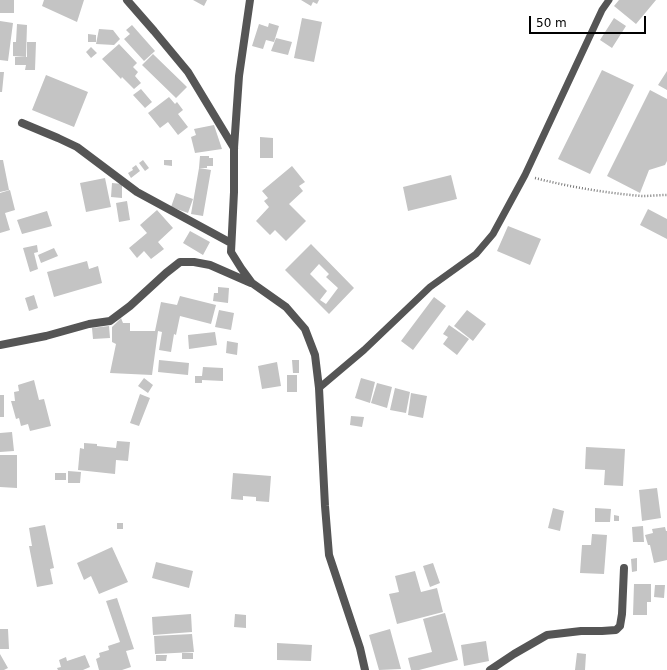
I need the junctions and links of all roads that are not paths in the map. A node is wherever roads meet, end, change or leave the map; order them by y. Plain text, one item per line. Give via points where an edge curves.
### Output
1 (127, 0) edge
2 (250, 0) edge
3 (609, 0) edge
4 (22, 123) dead end
5 (234, 148) junction
6 (231, 243) junction
7 (252, 284) junction
8 (0, 346) edge
9 (319, 388) junction
10 (624, 568) dead end
11 (365, 670) edge
12 (490, 670) edge

1 - 5 street via 188,72
2 - 5 street via 239,76
3 - 9 lane via 524,176 493,234 476,254 430,287 364,350
4 - 6 street via 77,147 137,192
5 - 6 street
6 - 7 street via 231,252
7 - 8 street via 210,265 180,262 110,321
7 - 9 street via 286,307 305,329 316,355
9 - 11 street via 329,555
10 - 12 street via 621,620 616,630 547,635

